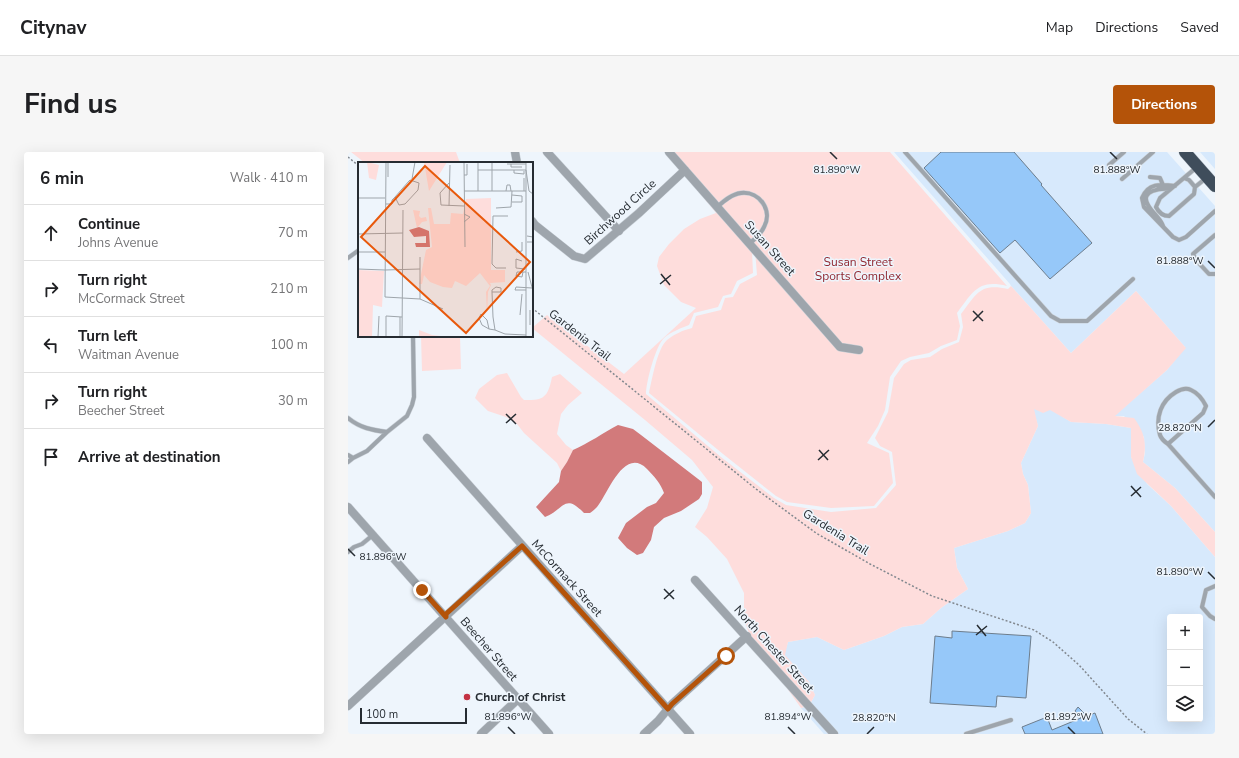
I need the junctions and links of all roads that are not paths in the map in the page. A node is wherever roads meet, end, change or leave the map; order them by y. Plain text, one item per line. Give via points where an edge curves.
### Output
1 (516, 152) edge
2 (547, 152) edge
3 (669, 152) edge
4 (905, 152) edge
5 (1124, 152) edge
6 (1153, 152) edge
7 (1185, 152) edge
8 (517, 162) edge
9 (1109, 165) dead end
10 (1198, 166) junction
11 (685, 170) junction
12 (1150, 177) dead end
13 (1184, 178) junction
14 (1122, 179) dead end
15 (1213, 183) edge
16 (1163, 185) junction
17 (1175, 186) junction
18 (1195, 187) junction
19 (1170, 189) junction
20 (717, 207) junction
21 (1215, 211) edge
22 (533, 222) edge
23 (1164, 228) junction
24 (619, 231) junction
25 (1215, 235) edge
26 (750, 244) junction
27 (358, 251) edge
28 (348, 258) edge
29 (1215, 274) edge
30 (1133, 279) dead end
31 (413, 337) edge
32 (859, 350) dead end
33 (348, 418) edge
34 (387, 432) junction
35 (427, 438) dead end
36 (1168, 444) junction
37 (348, 455) edge
38 (353, 458) junction
39 (348, 462) edge
40 (1215, 497) edge
41 (348, 507) edge
42 (373, 535) junction
43 (522, 546) junction
44 (348, 552) edge
45 (695, 580) dead end
46 (1215, 586) edge
47 (446, 617) junction
48 (1215, 619) edge
49 (747, 636) junction
50 (518, 700) junction
51 (348, 706) edge
52 (668, 709) junction
53 (1011, 720) dead end
54 (482, 734) edge
55 (549, 734) edge
56 (644, 734) edge
57 (690, 734) edge
58 (834, 734) edge
59 (966, 734) edge

1 - 8 street
2 - 24 street
3 - 11 street, Susan Street
4 - 30 lane via 1051,316 1060,321 1087,321
5 - 9 lane
6 - 14 lane
7 - 10 highway
10 - 13 lane
10 - 15 highway
11 - 20 street, Susan Street
11 - 24 street, Birchwood Circle
12 - 16 lane via 1160,178
13 - 17 lane
13 - 18 lane
15 - 18 lane
16 - 17 lane
16 - 23 lane via 1149,188 1142,198 1144,207
17 - 19 lane
18 - 19 lane via 1194,194 1169,216 1165,216 1156,207 1160,198
19 - 23 lane via 1154,190 1147,197 1147,205
20 - 26 street, Susan Street
20 - 26 lane via 727,198 742,193 759,198 765,206 766,223
21 - 23 lane via 1184,239 1174,238
22 - 24 street, Birchwood Circle via 574,256 582,259 591,255
25 - 29 lane via 1194,254 1209,274
26 - 32 street, Susan Street via 840,347
27 - 28 lane
31 - 34 lane via 412,405 407,416
33 - 34 lane via 363,427
34 - 38 lane via 367,451
35 - 43 street, McCormack Street
36 - 36 lane via 1160,436 1159,412 1170,396 1180,390 1191,390 1206,406 1203,413
36 - 40 lane
37 - 38 lane
38 - 39 lane
41 - 42 street, Beecher Street
42 - 44 lane
42 - 47 street, Beecher Street
43 - 47 street via 446,614
43 - 52 street, McCormack Street
45 - 49 street, North Chester Street
46 - 48 lane via 1206,590 1202,607
47 - 50 street, Beecher Street
47 - 51 street
49 - 52 street
49 - 58 street, North Chester Street
50 - 54 street
50 - 55 street, Beecher Street
52 - 56 street
52 - 57 street, McCormack Street
53 - 59 lane

